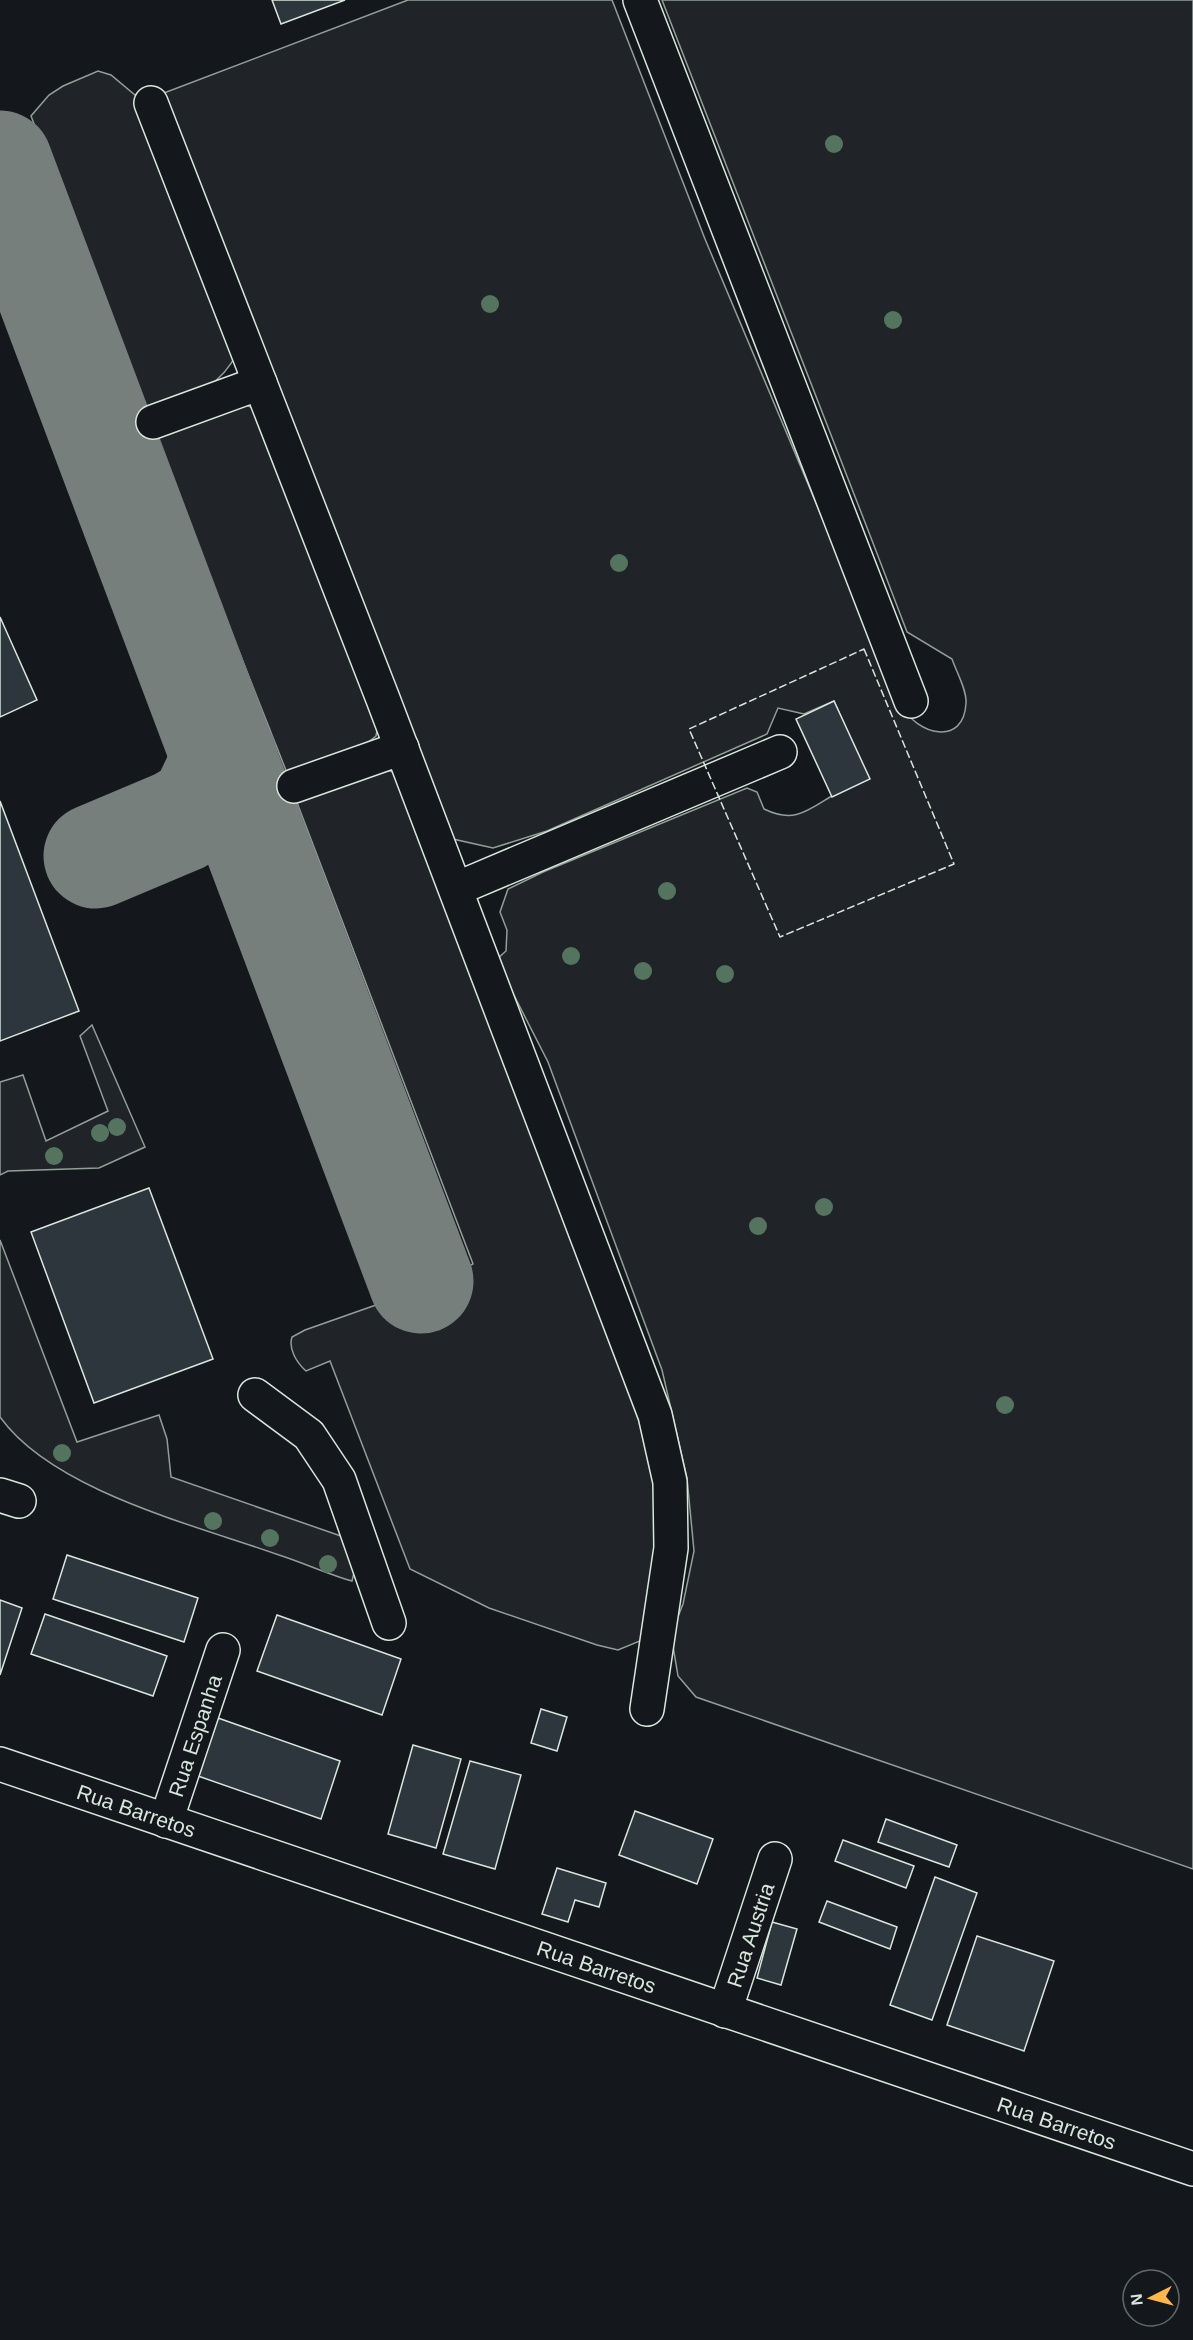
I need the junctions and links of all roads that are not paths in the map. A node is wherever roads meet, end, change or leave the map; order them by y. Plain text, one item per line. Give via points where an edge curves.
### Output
1 (640, 0) edge
2 (151, 103) dead end
3 (260, 383) junction
4 (153, 423) dead end
5 (911, 701) dead end
6 (402, 748) junction
7 (780, 752) dead end
8 (294, 786) dead end
9 (456, 889) junction
10 (255, 1395) dead end
11 (389, 1623) dead end
12 (223, 1650) dead end
13 (647, 1709) dead end
14 (0, 1764) edge
15 (166, 1821) junction
16 (775, 1859) dead end
17 (725, 2011) junction
18 (1193, 2169) edge

1 - 5 street
2 - 3 street
3 - 4 street
3 - 6 street
6 - 8 street
6 - 9 street
7 - 9 street
9 - 13 street via 655,1415 670,1482 671,1548
10 - 11 street via 309,1435 339,1480
12 - 15 street, Rua Espanha
14 - 15 street, Rua Barretos
15 - 17 street, Rua Barretos
16 - 17 street, Rua Austria
17 - 18 street, Rua Barretos

